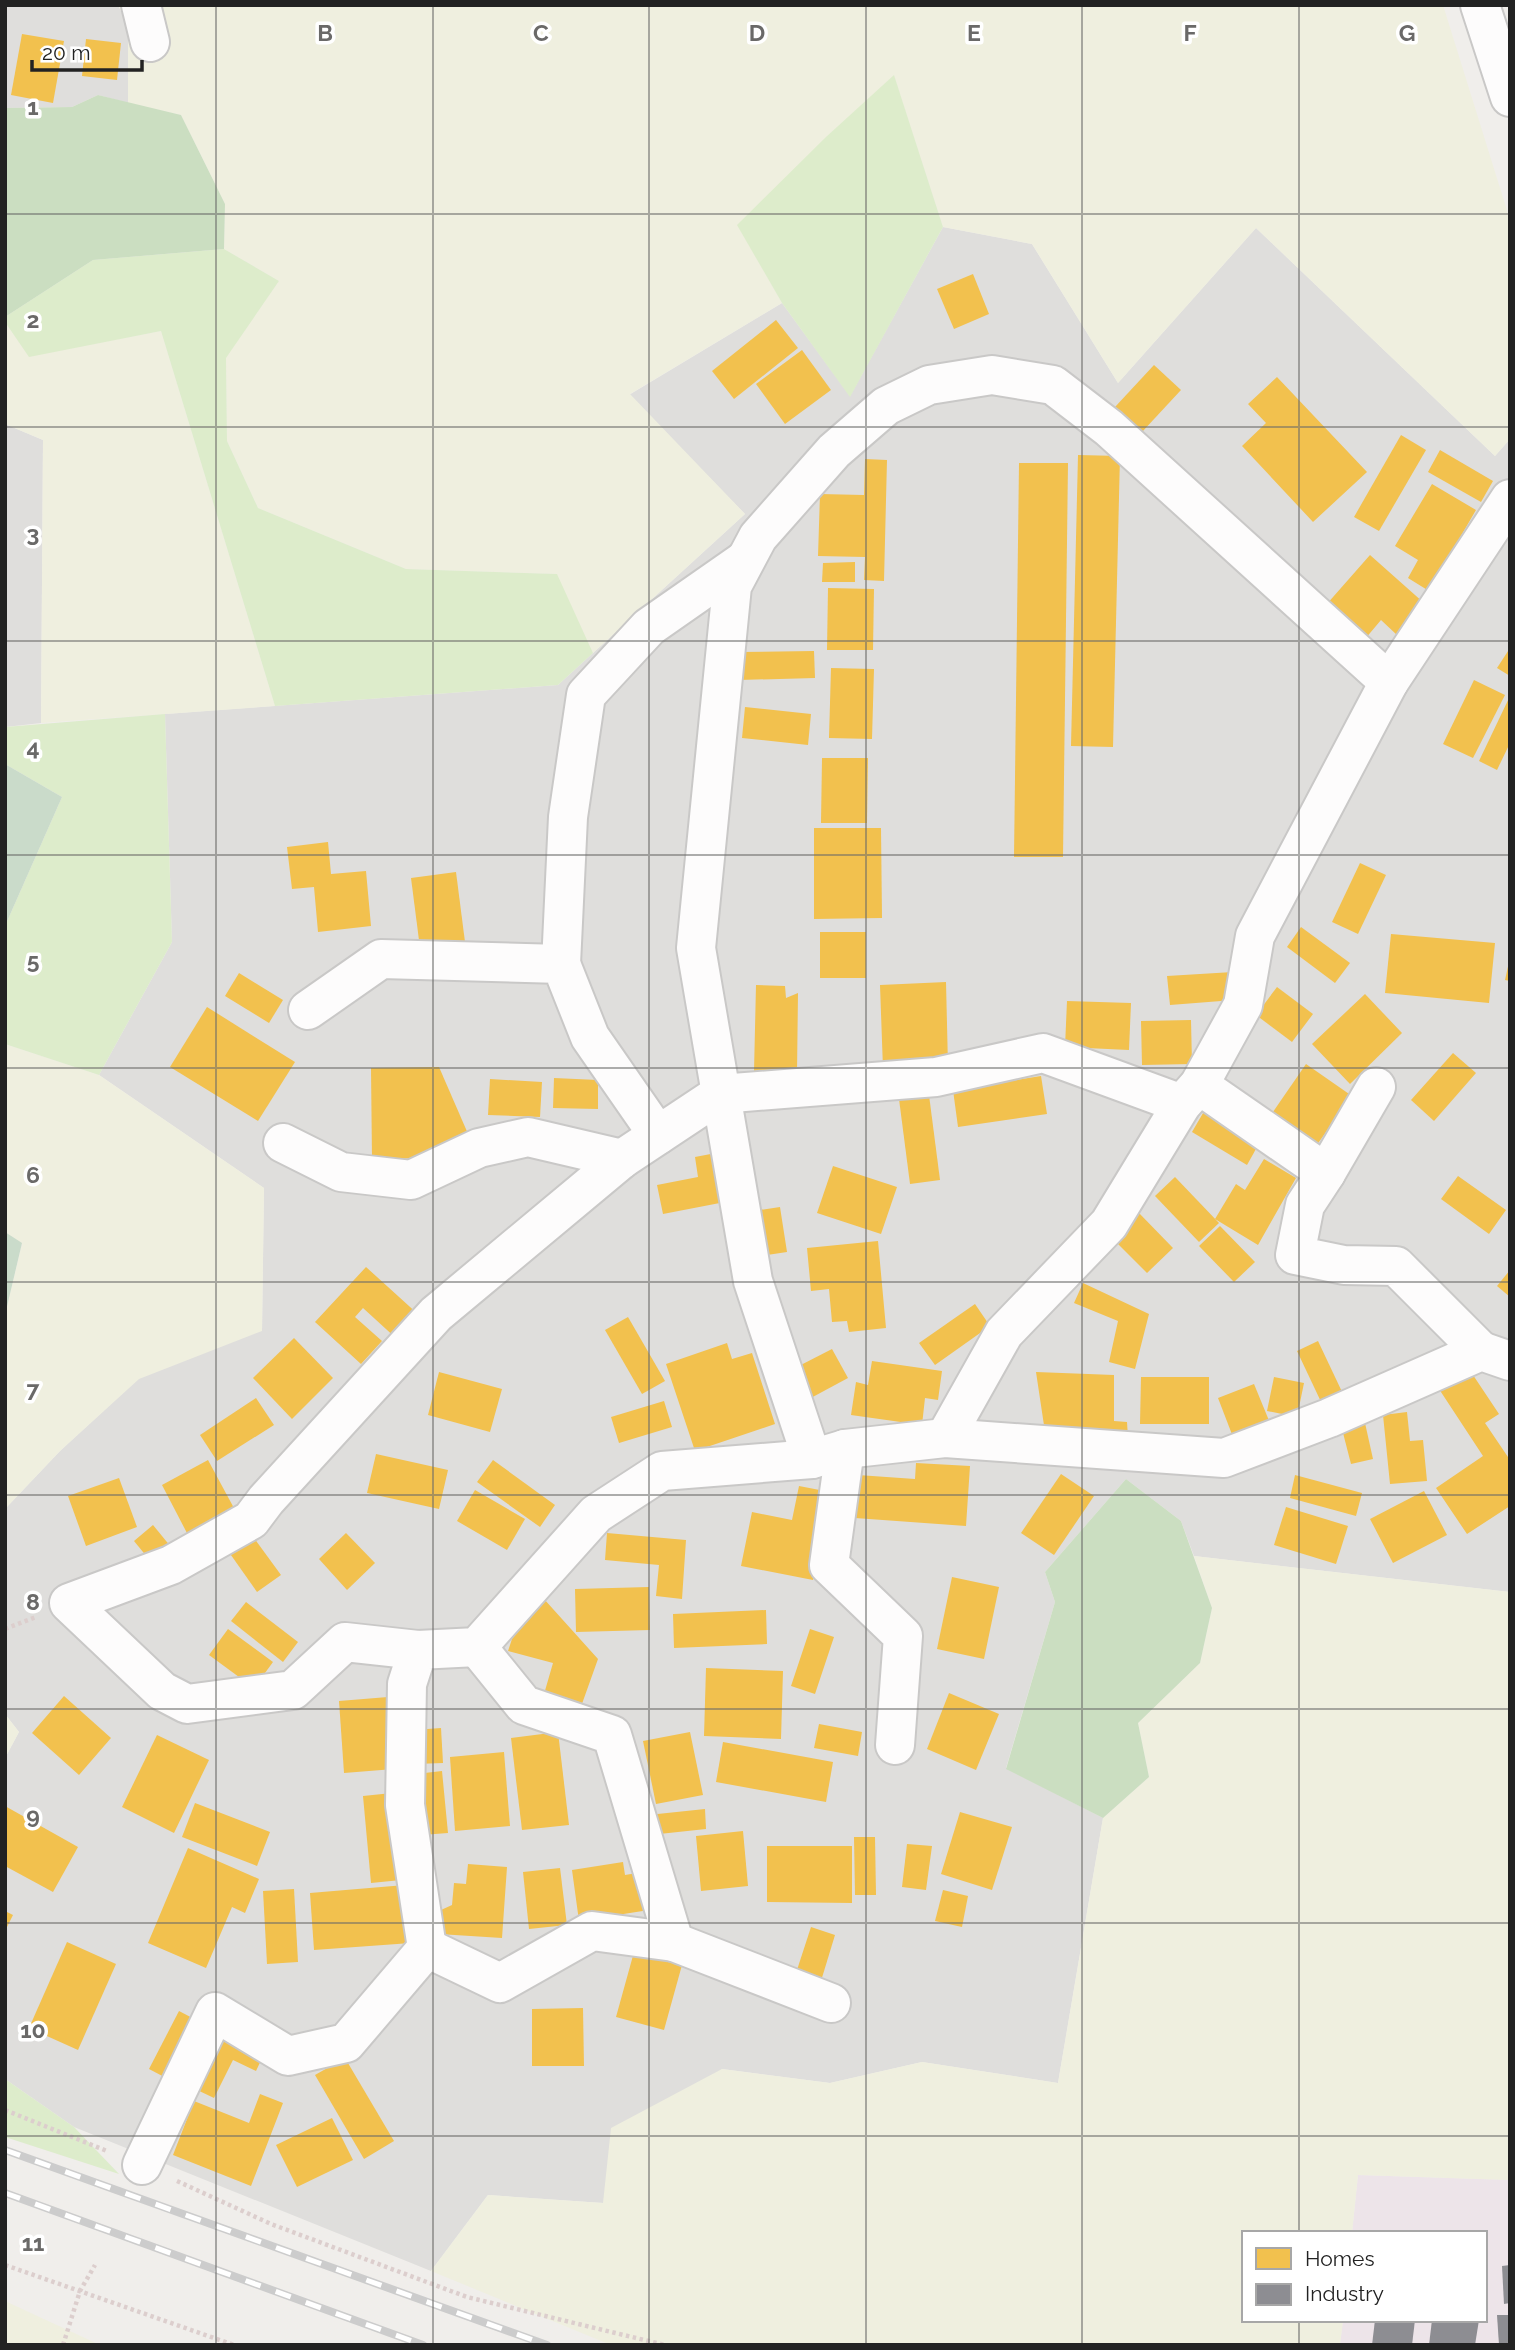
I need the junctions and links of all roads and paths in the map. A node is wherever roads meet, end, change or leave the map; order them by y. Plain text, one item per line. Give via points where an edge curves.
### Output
1 (141, 5) edge
2 (1480, 5) edge
3 (150, 42) dead end
4 (1510, 97) edge
5 (1510, 499) edge
6 (745, 560) junction
7 (1389, 682) junction
8 (561, 964) junction
9 (307, 1010) dead end
10 (1376, 1087) dead end
11 (720, 1094) junction
12 (1191, 1094) junction
13 (658, 1135) junction
14 (283, 1143) dead end
15 (622, 1159) junction
16 (1326, 1173) junction
17 (1495, 1356) edge
18 (945, 1438) junction
19 (829, 1454) junction
20 (477, 1647) junction
21 (418, 1650) junction
22 (895, 1745) dead end
23 (674, 1942) junction
24 (427, 1948) junction
25 (831, 2003) dead end
26 (5, 2110) edge
27 (142, 2165) junction
28 (5, 2265) edge
29 (95, 2265) dead end
30 (80, 2291) junction
31 (62, 2345) edge
32 (234, 2345) edge
33 (665, 2345) edge

1 - 3 street
2 - 4 street
5 - 7 street
6 - 7 street via 758,537 834,451 886,407 929,384 992,375 1054,385 1109,428
6 - 8 street via 649,627 586,695 568,817
6 - 11 street via 732,586 696,948
7 - 12 street via 1255,936 1243,1004
8 - 9 street via 381,959
8 - 13 street via 590,1037
10 - 16 street
11 - 12 street via 936,1077 1043,1053
11 - 13 street
11 - 19 street via 753,1281
12 - 16 street
12 - 18 street via 1109,1224 1004,1333
13 - 15 street
14 - 15 street via 341,1172 411,1180 479,1148 528,1137
15 - 21 street via 436,1314 251,1520 171,1565 69,1603 162,1691 187,1704 293,1690 345,1642
16 - 17 street via 1305,1205 1295,1255 1344,1265 1396,1266
17 - 18 street via 1224,1458
18 - 19 street
19 - 20 street via 663,1471 596,1514
19 - 22 street via 829,1565 903,1636
20 - 21 street
20 - 23 street via 524,1705 612,1735
21 - 24 street via 407,1684 405,1805
23 - 24 street via 592,1931 500,1983
23 - 25 street
24 - 27 street via 346,2043 288,2056 215,2012
26 - 27 path
27 - 33 path via 271,2224 467,2297
28 - 30 path
29 - 30 path
30 - 31 path
30 - 32 path

